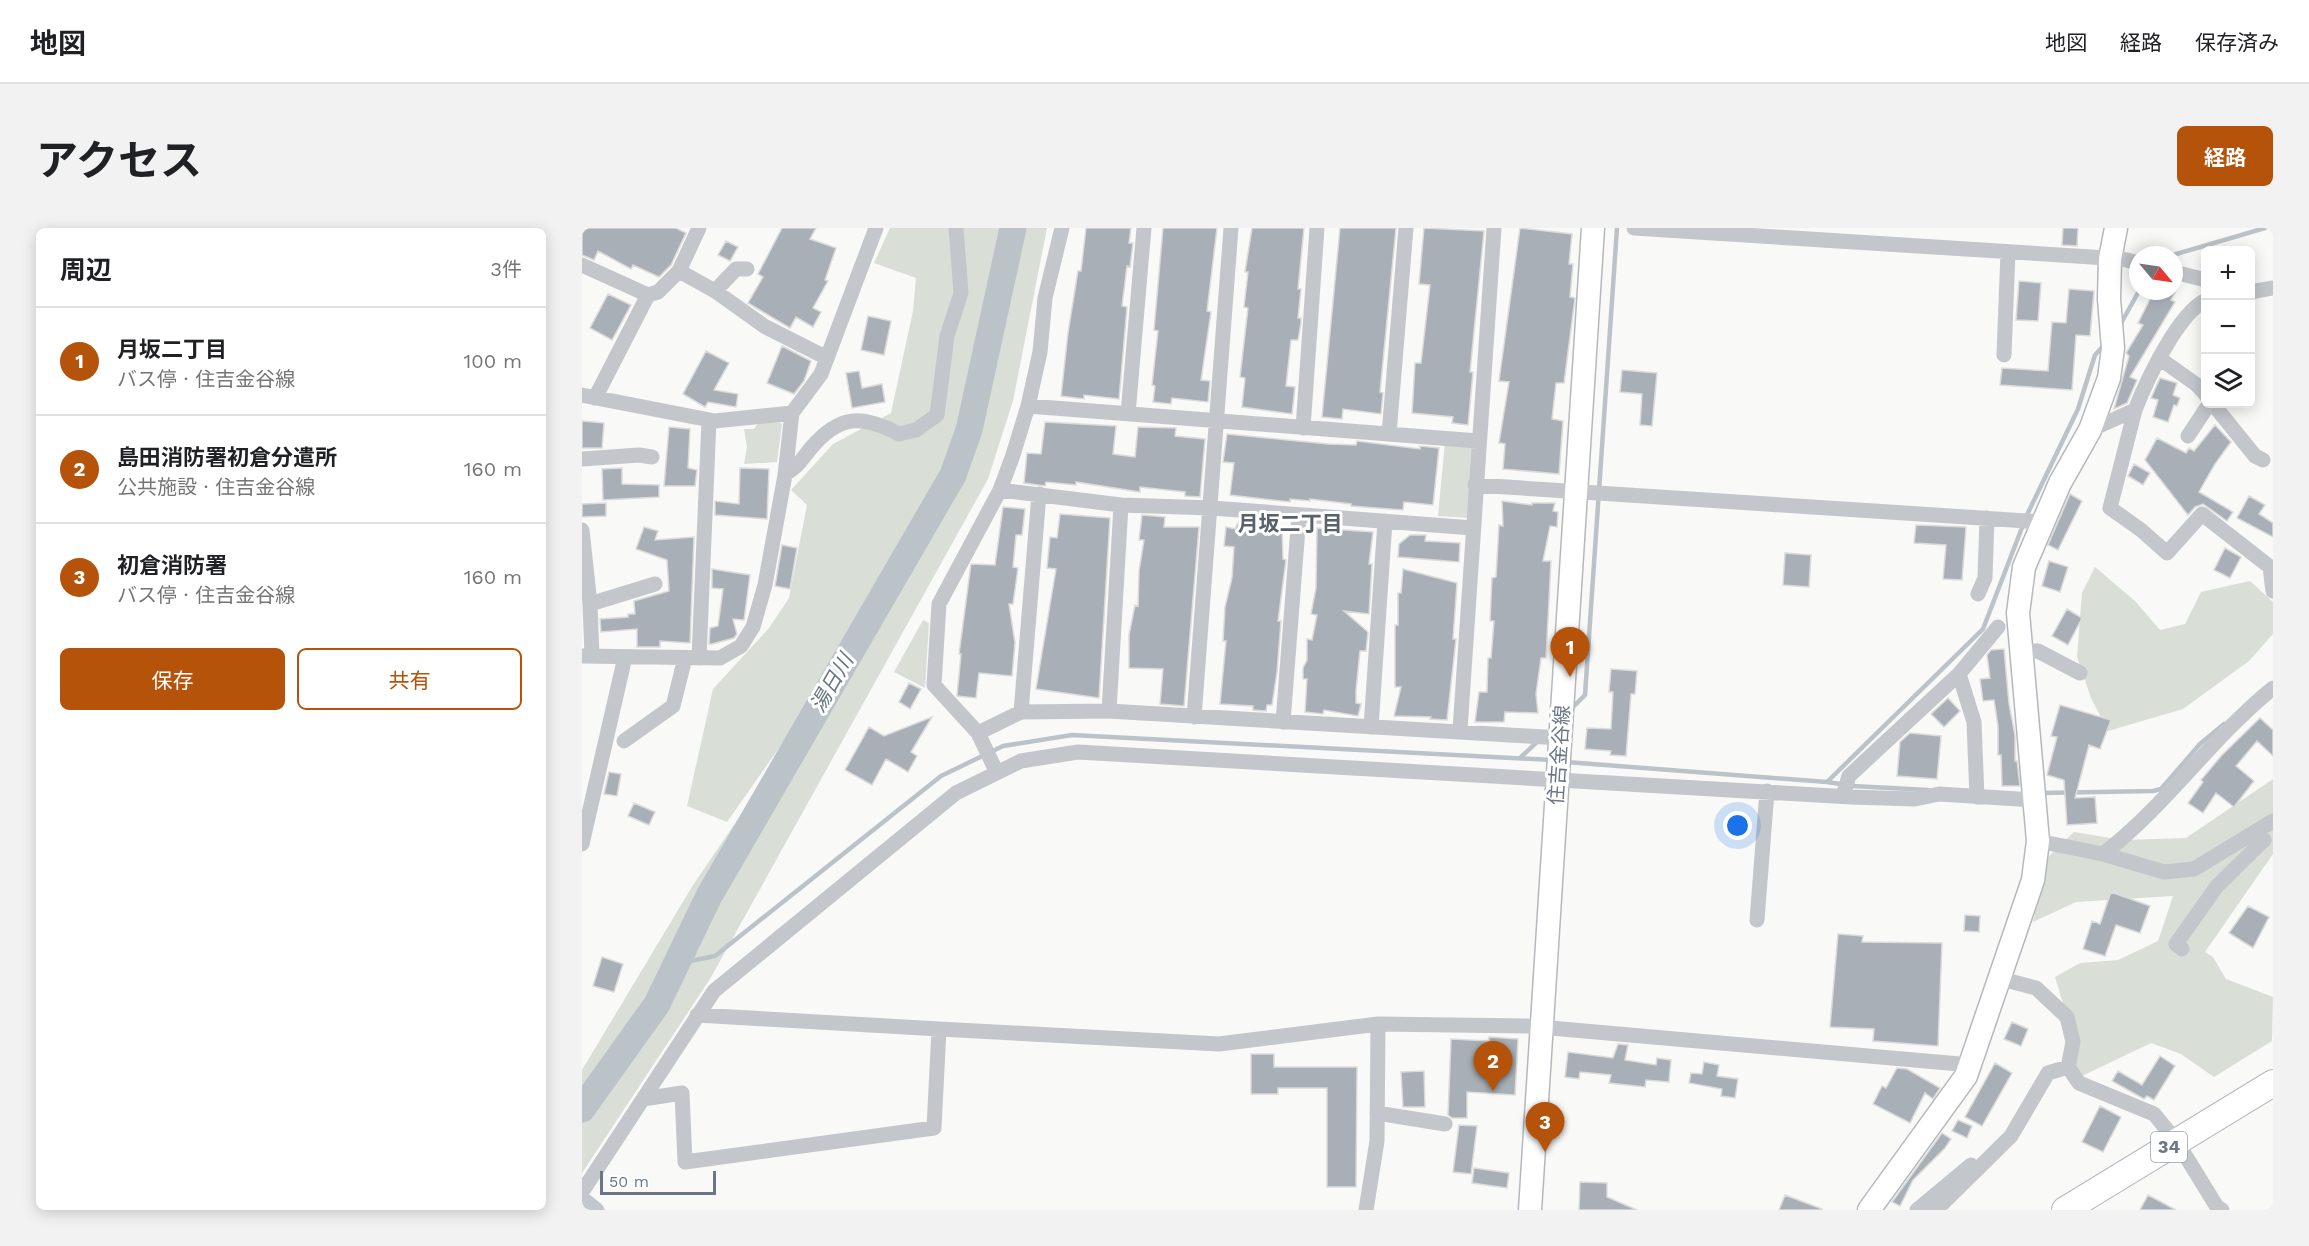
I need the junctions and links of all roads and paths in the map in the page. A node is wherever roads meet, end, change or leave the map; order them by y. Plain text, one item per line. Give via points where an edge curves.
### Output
1 (699, 228) edge
2 (876, 228) edge
3 (956, 228) edge
4 (1062, 228) edge
5 (1144, 228) edge
6 (1231, 228) edge
7 (1317, 228) edge
8 (1406, 228) edge
9 (1494, 228) edge
10 (1593, 228) edge
11 (1634, 228) edge
12 (2116, 228) edge
13 (1668, 229) edge
14 (1753, 232) edge
15 (2008, 252) junction
16 (2110, 259) junction
17 (2129, 262) edge
18 (582, 265) edge
19 (747, 269) dead end
20 (679, 270) junction
21 (2183, 274) edge
22 (2201, 279) edge
23 (2255, 284) edge
24 (2273, 286) edge
25 (715, 291) junction
26 (2255, 291) edge
27 (648, 296) junction
28 (2201, 304) edge
29 (2004, 355) dead end
30 (827, 358) junction
31 (2159, 358) junction
32 (2201, 390) edge
33 (589, 396) edge
34 (1028, 406) junction
35 (2208, 408) edge
36 (2214, 408) edge
37 (2135, 410) junction
38 (792, 413) junction
39 (1128, 414) junction
40 (709, 420) junction
41 (1217, 422) junction
42 (1303, 428) junction
43 (2090, 430) junction
44 (1389, 434) junction
45 (2188, 436) dead end
46 (1478, 441) junction
47 (652, 457) dead end
48 (582, 459) edge
49 (2263, 460) dead end
50 (785, 474) junction
51 (1475, 485) junction
52 (1000, 490) junction
53 (1582, 493) junction
54 (1039, 495) junction
55 (1121, 505) junction
56 (1212, 508) junction
57 (1299, 515) junction
58 (1987, 518) junction
59 (1385, 521) junction
60 (2039, 521) junction
61 (1473, 528) junction
62 (582, 530) edge
63 (655, 584) dead end
64 (2273, 591) edge
65 (1978, 594) dead end
66 (590, 604) junction
67 (1998, 627) dead end
68 (2021, 651) junction
69 (587, 656) edge
70 (625, 657) junction
71 (692, 658) junction
72 (2080, 673) dead end
73 (1959, 674) junction
74 (2273, 688) edge
75 (1109, 711) junction
76 (1021, 712) junction
77 (1194, 717) junction
78 (1283, 722) junction
79 (1371, 728) junction
80 (1460, 730) junction
81 (978, 733) junction
82 (624, 741) dead end
83 (1554, 750) junction
84 (997, 773) junction
85 (1767, 791) junction
86 (1976, 791) junction
87 (2034, 794) junction
88 (1843, 796) junction
89 (585, 815) edge
90 (2272, 823) edge
91 (2038, 841) junction
92 (2264, 841) edge
93 (582, 844) edge
94 (2103, 854) junction
95 (1757, 920) dead end
96 (2182, 949) dead end
97 (1998, 978) junction
98 (697, 1015) junction
99 (1378, 1024) junction
100 (1540, 1027) junction
101 (939, 1029) junction
102 (1971, 1065) junction
103 (2068, 1067) junction
104 (2273, 1083) edge
105 (643, 1099) junction
106 (1377, 1113) junction
107 (1445, 1124) dead end
108 (2176, 1142) junction
109 (1990, 1157) junction
110 (582, 1192) edge
111 (582, 1198) edge
112 (1874, 1207) edge
113 (597, 1210) edge
114 (1366, 1210) edge
115 (1530, 1210) edge
116 (1917, 1210) edge
117 (1936, 1210) edge
118 (2065, 1210) edge
119 (2222, 1210) edge

1 - 20 street
2 - 30 street
3 - 50 street via 961,293 947,336 938,416 916,430 899,434 875,422 849,420 829,430 797,468
4 - 34 street via 1045,298 1040,352
5 - 39 street
6 - 41 street
7 - 42 street
8 - 44 street
9 - 46 street
10 - 53 street, 住吉金谷線
11 - 13 street
12 - 16 street
13 - 14 street
14 - 15 street
15 - 16 street
15 - 29 street
16 - 17 street
16 - 43 street via 2113,348 2109,378
18 - 27 street
19 - 25 street via 736,269
20 - 25 street
20 - 27 street via 658,292
21 - 22 street
23 - 24 street
24 - 26 street
25 - 30 street via 764,326
27 - 33 street
28 - 31 street
30 - 38 street via 821,374
31 - 32 street
31 - 37 street
33 - 40 street
34 - 39 street
34 - 52 street
35 - 45 street
36 - 49 street via 2255,456
37 - 43 street
37 - 64 street via 2110,508 2167,553 2202,514 2270,567
38 - 40 street
38 - 50 street
39 - 41 street
40 - 71 street
41 - 42 street
41 - 56 street
42 - 44 street
43 - 60 street
44 - 46 street
46 - 51 street
47 - 48 street
50 - 71 street via 765,585 753,627 741,646 728,656
51 - 53 street
51 - 61 street
52 - 54 street
52 - 81 street via 939,604 934,685
53 - 58 street
53 - 83 street, 住吉金谷線 via 1562,705
54 - 55 street
54 - 76 street
55 - 56 street
55 - 75 street
56 - 57 street
56 - 77 street
57 - 59 street
57 - 78 street
58 - 60 street
58 - 65 street via 1985,578
59 - 61 street
59 - 79 street
60 - 68 street via 2024,567 2018,613
61 - 80 street
62 - 66 street
63 - 66 street
66 - 69 street
67 - 73 street
68 - 72 street via 2038,651
68 - 87 street
69 - 70 street
70 - 71 street
70 - 89 street
71 - 82 street via 673,706
73 - 86 street via 1974,723
73 - 88 street via 1849,776
74 - 94 street via 2214,743 2134,830
75 - 76 street
75 - 77 street
76 - 81 street
77 - 78 street
78 - 79 street
79 - 80 street
80 - 83 street
81 - 84 street
83 - 84 street via 1078,752 1021,762
83 - 85 street
83 - 100 street, 住吉金谷線
84 - 98 street via 956,793 938,807 714,991
85 - 88 street
85 - 95 street
86 - 87 street
86 - 88 street via 1915,799
87 - 91 street
89 - 93 street
90 - 92 street
91 - 94 street
91 - 97 street via 2033,880
92 - 94 street via 2194,869 2164,872
92 - 96 street via 2217,886 2176,944
97 - 102 street
97 - 103 street via 2036,988 2067,1017 2073,1042
98 - 101 street
98 - 105 street
99 - 100 street
99 - 101 street via 1219,1044
99 - 106 street
100 - 102 street
100 - 115 street, 住吉金谷線
101 - 105 street via 934,1128 685,1162 682,1093
102 - 112 street
103 - 108 street via 2079,1083 2154,1114
103 - 109 street via 2048,1073 2011,1136
104 - 108 main road, 34
105 - 110 street
106 - 107 street
106 - 114 street via 1377,1140
108 - 118 main road, 34
108 - 119 street
109 - 116 street via 1966,1168
109 - 117 street
111 - 113 street

